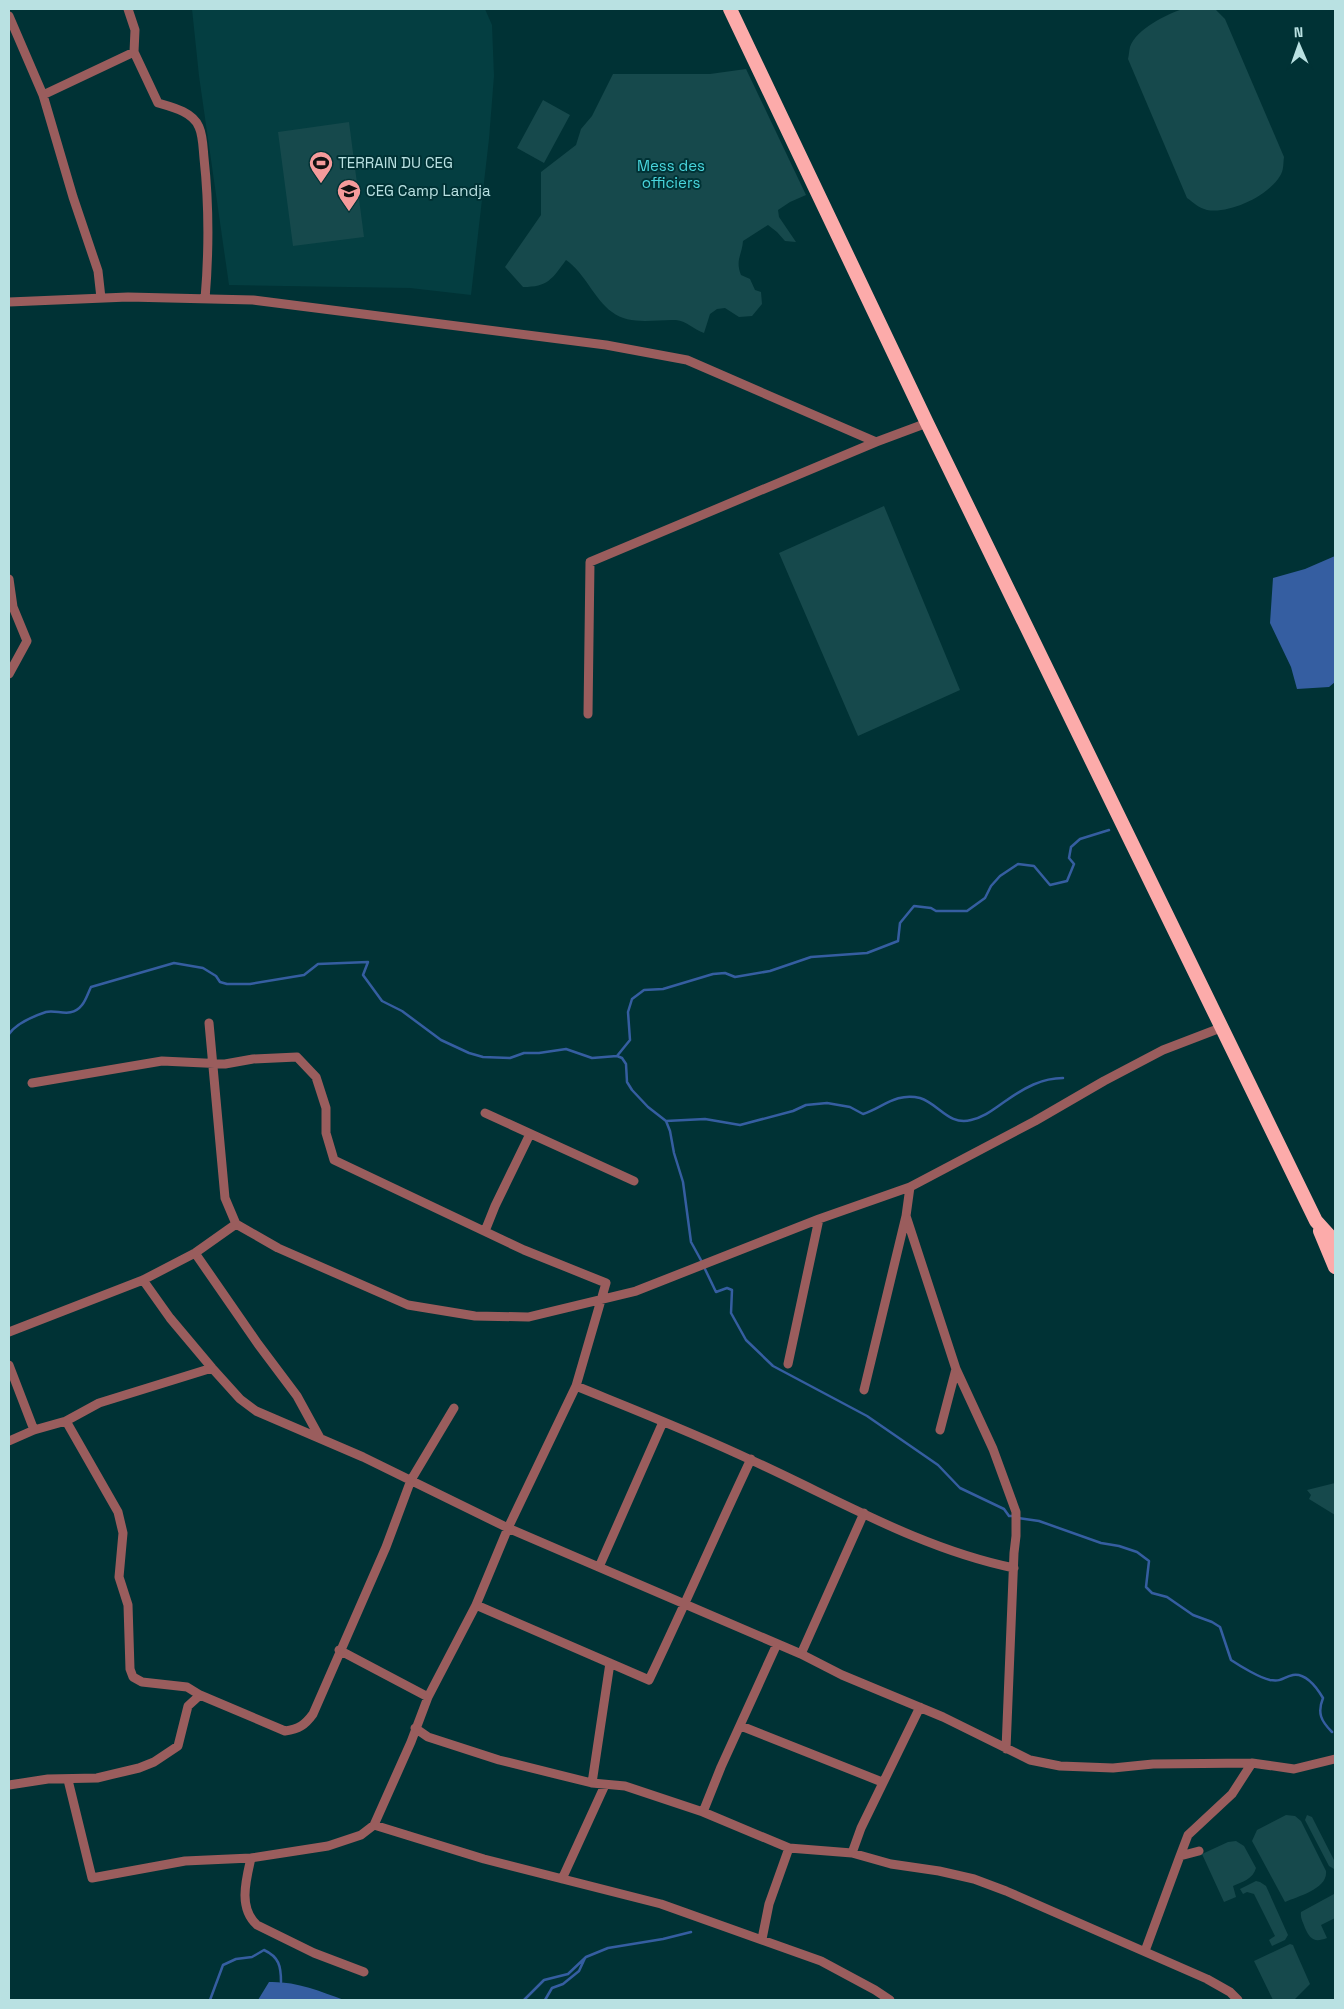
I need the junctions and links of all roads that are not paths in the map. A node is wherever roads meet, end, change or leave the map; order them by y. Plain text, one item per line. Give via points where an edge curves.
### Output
1 (128, 9) edge
2 (730, 9) edge
3 (9, 16) edge
4 (134, 52) junction
5 (43, 95) junction
6 (100, 298) junction
7 (205, 299) junction
8 (9, 302) edge
9 (927, 423) junction
10 (876, 442) junction
11 (9, 580) edge
12 (9, 674) edge
13 (588, 714) dead end
14 (209, 1023) dead end
15 (1223, 1027) junction
16 (213, 1064) junction
17 (32, 1083) dead end
18 (485, 1113) dead end
19 (530, 1134) junction
20 (634, 1181) dead end
21 (910, 1187) junction
22 (906, 1216) junction
23 (819, 1219) junction
24 (1316, 1221) junction
25 (236, 1224) junction
26 (485, 1231) junction
27 (1335, 1242) edge
28 (195, 1253) junction
29 (1335, 1266) edge
30 (143, 1280) junction
31 (602, 1300) junction
32 (9, 1332) edge
33 (788, 1364) dead end
34 (9, 1365) edge
35 (212, 1368) junction
36 (956, 1369) junction
37 (576, 1386) junction
38 (864, 1390) dead end
39 (454, 1408) dead end
40 (66, 1421) junction
41 (663, 1422) junction
42 (34, 1430) junction
43 (940, 1430) dead end
44 (320, 1438) junction
45 (9, 1441) edge
46 (751, 1459) junction
47 (411, 1480) junction
48 (864, 1513) junction
49 (508, 1528) junction
50 (599, 1567) junction
51 (1014, 1568) junction
52 (686, 1604) junction
53 (476, 1605) junction
54 (776, 1644) junction
55 (339, 1650) junction
56 (802, 1654) junction
57 (610, 1663) junction
58 (200, 1695) junction
59 (428, 1696) junction
60 (920, 1707) junction
61 (741, 1726) junction
62 (416, 1728) junction
63 (1006, 1749) junction
64 (1335, 1759) edge
65 (1252, 1763) junction
66 (68, 1780) junction
67 (882, 1782) junction
68 (592, 1783) junction
69 (9, 1785) edge
70 (605, 1785) junction
71 (703, 1812) junction
72 (374, 1825) junction
73 (789, 1848) junction
74 (1199, 1851) dead end
75 (852, 1853) junction
76 (1180, 1856) junction
77 (251, 1858) junction
78 (562, 1879) junction
79 (762, 1939) junction
80 (1145, 1951) junction
81 (364, 1972) dead end
82 (890, 2000) edge
83 (1238, 2000) edge

1 - 4 street via 135,30
2 - 9 highway
3 - 5 street
4 - 5 street
4 - 7 street via 158,103 175,107 190,116 199,127 207,183
5 - 6 street via 72,197 98,271
6 - 7 street
6 - 8 street
7 - 10 street via 253,300 606,345 688,360
9 - 10 street
9 - 15 highway
10 - 13 street via 590,562
11 - 12 street via 26,641
14 - 16 street
15 - 21 street via 1163,1050
15 - 24 highway
16 - 17 street via 162,1061
16 - 25 street via 225,1198
16 - 26 street via 296,1057 316,1077 326,1108 326,1133 334,1160
18 - 19 street
19 - 20 street
19 - 26 street
21 - 22 street
21 - 23 street
22 - 36 street
22 - 38 street
23 - 31 street via 636,1291
23 - 33 street
24 - 27 highway
24 - 29 highway
25 - 28 street
25 - 31 street via 278,1248 408,1305 475,1316 528,1317
26 - 31 street via 606,1283
28 - 30 street
28 - 44 street via 298,1396
30 - 32 street
30 - 35 street
31 - 37 street
34 - 42 street
35 - 40 street via 99,1403
35 - 44 street via 240,1399 256,1410
36 - 43 street
36 - 51 street via 994,1449 1016,1517
37 - 41 street
37 - 49 street
39 - 47 street
40 - 42 street
40 - 58 street via 118,1512 122,1533 119,1577 128,1605 133,1678 186,1687
41 - 46 street
41 - 50 street
42 - 45 street
44 - 47 street
46 - 48 street
46 - 52 street
47 - 49 street
47 - 55 street via 386,1547
48 - 51 street via 950,1551
48 - 56 street
49 - 50 street
49 - 53 street
50 - 52 street
51 - 63 street
52 - 54 street
52 - 57 street via 649,1680
53 - 57 street
53 - 59 street
54 - 56 street
54 - 61 street
55 - 58 street via 313,1714 305,1725 295,1730 285,1731
55 - 59 street
56 - 60 street via 842,1675
57 - 68 street
58 - 66 street via 188,1706 178,1746 154,1762 97,1778
59 - 62 street
60 - 63 street
60 - 67 street
61 - 67 street
61 - 71 street
62 - 68 street via 428,1737 480,1755
62 - 72 street
63 - 65 street via 1030,1760 1060,1766 1113,1768 1154,1764
64 - 65 street via 1294,1769
65 - 76 street via 1232,1794 1188,1835
66 - 69 street via 48,1779
66 - 77 street via 92,1878 185,1861
67 - 75 street
68 - 70 street
70 - 71 street via 625,1786
70 - 78 street
71 - 73 street
72 - 77 street via 361,1835 328,1846
72 - 78 street
73 - 75 street
73 - 79 street via 769,1904
74 - 76 street
75 - 80 street via 891,1864 974,1879
76 - 80 street
77 - 81 street via 245,1902 249,1918 314,1953
78 - 79 street via 661,1904
79 - 82 street via 821,1962
80 - 83 street via 1208,1979

